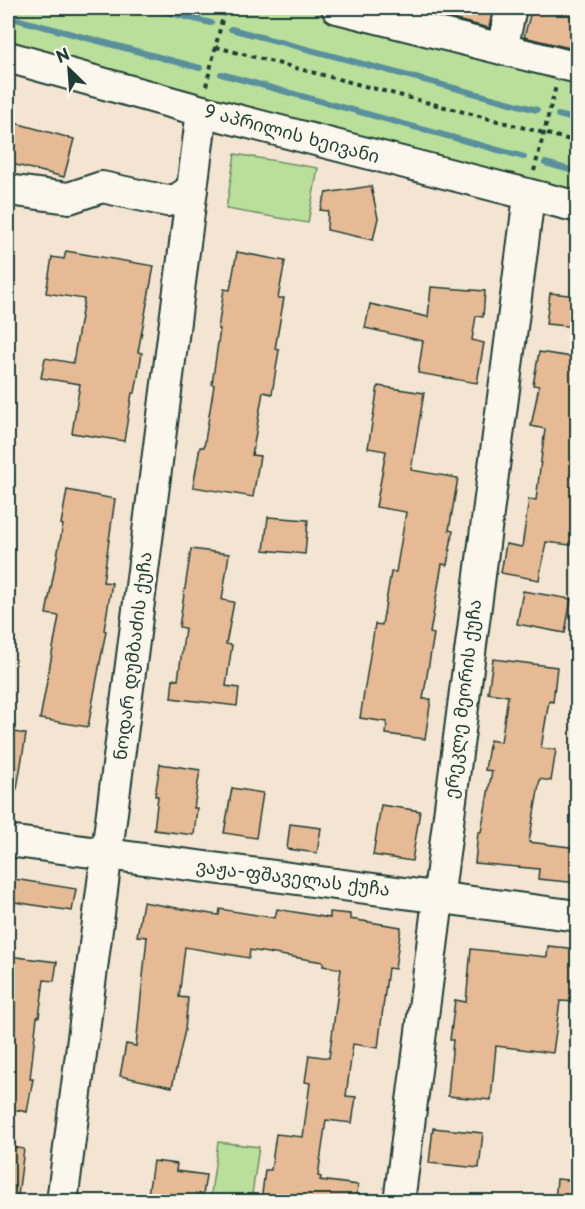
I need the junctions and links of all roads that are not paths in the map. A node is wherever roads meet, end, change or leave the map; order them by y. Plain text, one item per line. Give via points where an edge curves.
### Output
1 (337, 8) edge
2 (512, 8) edge
3 (502, 49) junction
4 (8, 57) edge
5 (570, 66) edge
6 (201, 111) junction
7 (192, 189) junction
8 (8, 190) edge
9 (529, 196) junction
10 (578, 207) edge
11 (8, 841) edge
12 (108, 854) junction
13 (438, 896) junction
14 (578, 916) edge
15 (62, 1202) edge
16 (399, 1202) edge

1 - 3 street
2 - 3 street
3 - 5 street
4 - 6 street, 9 აპრილის ხეივანი
6 - 7 street, ნოდარ დუმბაძის ქუჩა
6 - 9 street, 9 აპრილის ხეივანი
7 - 8 street via 167,201 102,187 69,198
7 - 12 street, ნოდარ დუმბაძის ქუჩა
9 - 10 street, 9 აპრილის ხეივანი
9 - 13 street, ერეკლე მეორის ქუჩა
11 - 12 street, ვაჟა-ფშაველას ქუჩა
12 - 13 street, ვაჟა-ფშაველას ქუჩა
12 - 15 street, ნოდარ დუმბაძის ქუჩა
13 - 14 street, ვაჟა-ფშაველას ქუჩა
13 - 16 street, ერეკლე მეორის ქუჩა

